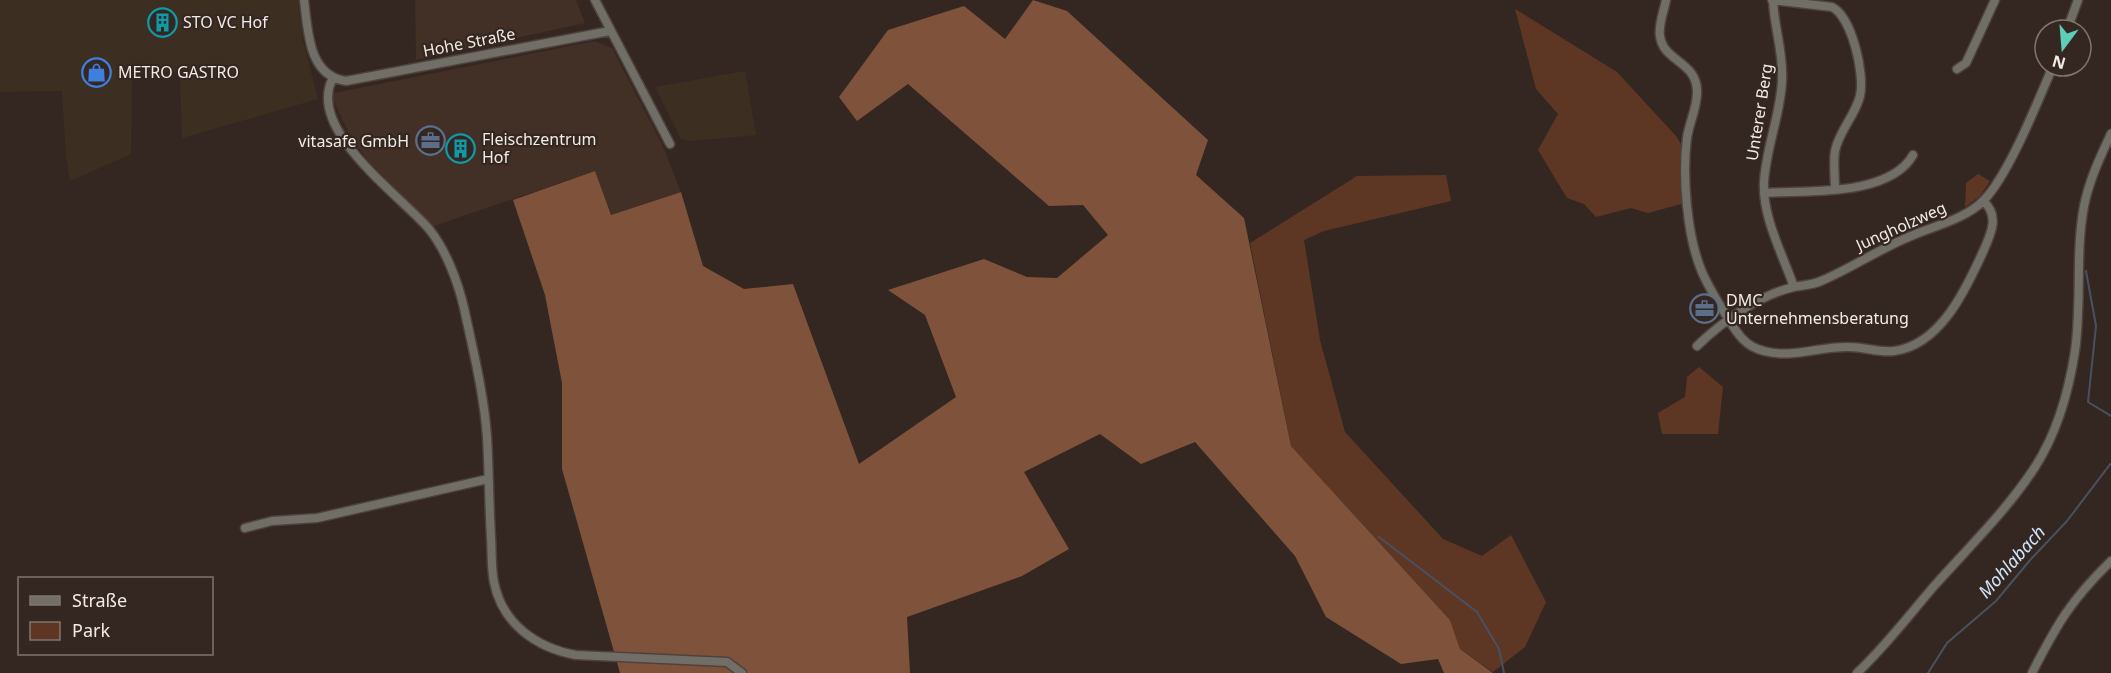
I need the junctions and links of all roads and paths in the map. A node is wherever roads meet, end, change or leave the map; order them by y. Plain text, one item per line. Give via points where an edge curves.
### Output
1 (304, 0) edge
2 (595, 0) edge
3 (1666, 0) edge
4 (1772, 0) edge
5 (1995, 0) edge
6 (2078, 0) edge
7 (2071, 18) edge
8 (610, 31) junction
9 (1957, 69) dead end
10 (333, 78) junction
11 (2047, 78) edge
12 (2111, 134) edge
13 (670, 144) dead end
14 (1913, 155) dead end
15 (1835, 188) junction
16 (1764, 193) junction
17 (1983, 201) junction
18 (1794, 287) junction
19 (1729, 320) junction
20 (1697, 346) dead end
21 (488, 479) junction
22 (245, 528) dead end
23 (2111, 561) edge
24 (741, 673) edge
25 (1857, 673) edge
26 (2032, 673) edge

1 - 10 street via 317,63 324,74
2 - 8 street
3 - 19 street via 1659,34 1662,44 1692,73 1697,87 1686,156 1693,244 1701,271
4 - 15 street via 1832,7 1847,21 1861,88 1835,152
4 - 16 street, Unterer Berg via 1782,56 1782,83
5 - 9 street via 1966,63
6 - 7 street
8 - 10 street, Hohe Straße via 346,81
8 - 13 street
10 - 21 street via 326,101 339,129 371,175 429,229 441,246 462,300 487,436
11 - 17 street, Jungholzweg via 1997,183
12 - 25 street via 2095,168 2084,206 2080,309 2065,399 2035,466
14 - 15 street via 1890,176 1858,188
15 - 16 street
16 - 18 street, Unterer Berg
17 - 18 street, Jungholzweg via 1968,212 1879,250 1829,278
17 - 19 street via 1990,207 1993,224 1979,260 1952,312 1917,343 1882,352 1848,347 1776,354 1746,343 1737,336
18 - 19 street, Jungholzweg
19 - 20 street, Jungholzweg
21 - 22 street via 317,518 272,521
21 - 24 street via 494,583 506,613 520,631 556,651 576,656 727,662
23 - 26 street via 2081,590 2060,618

